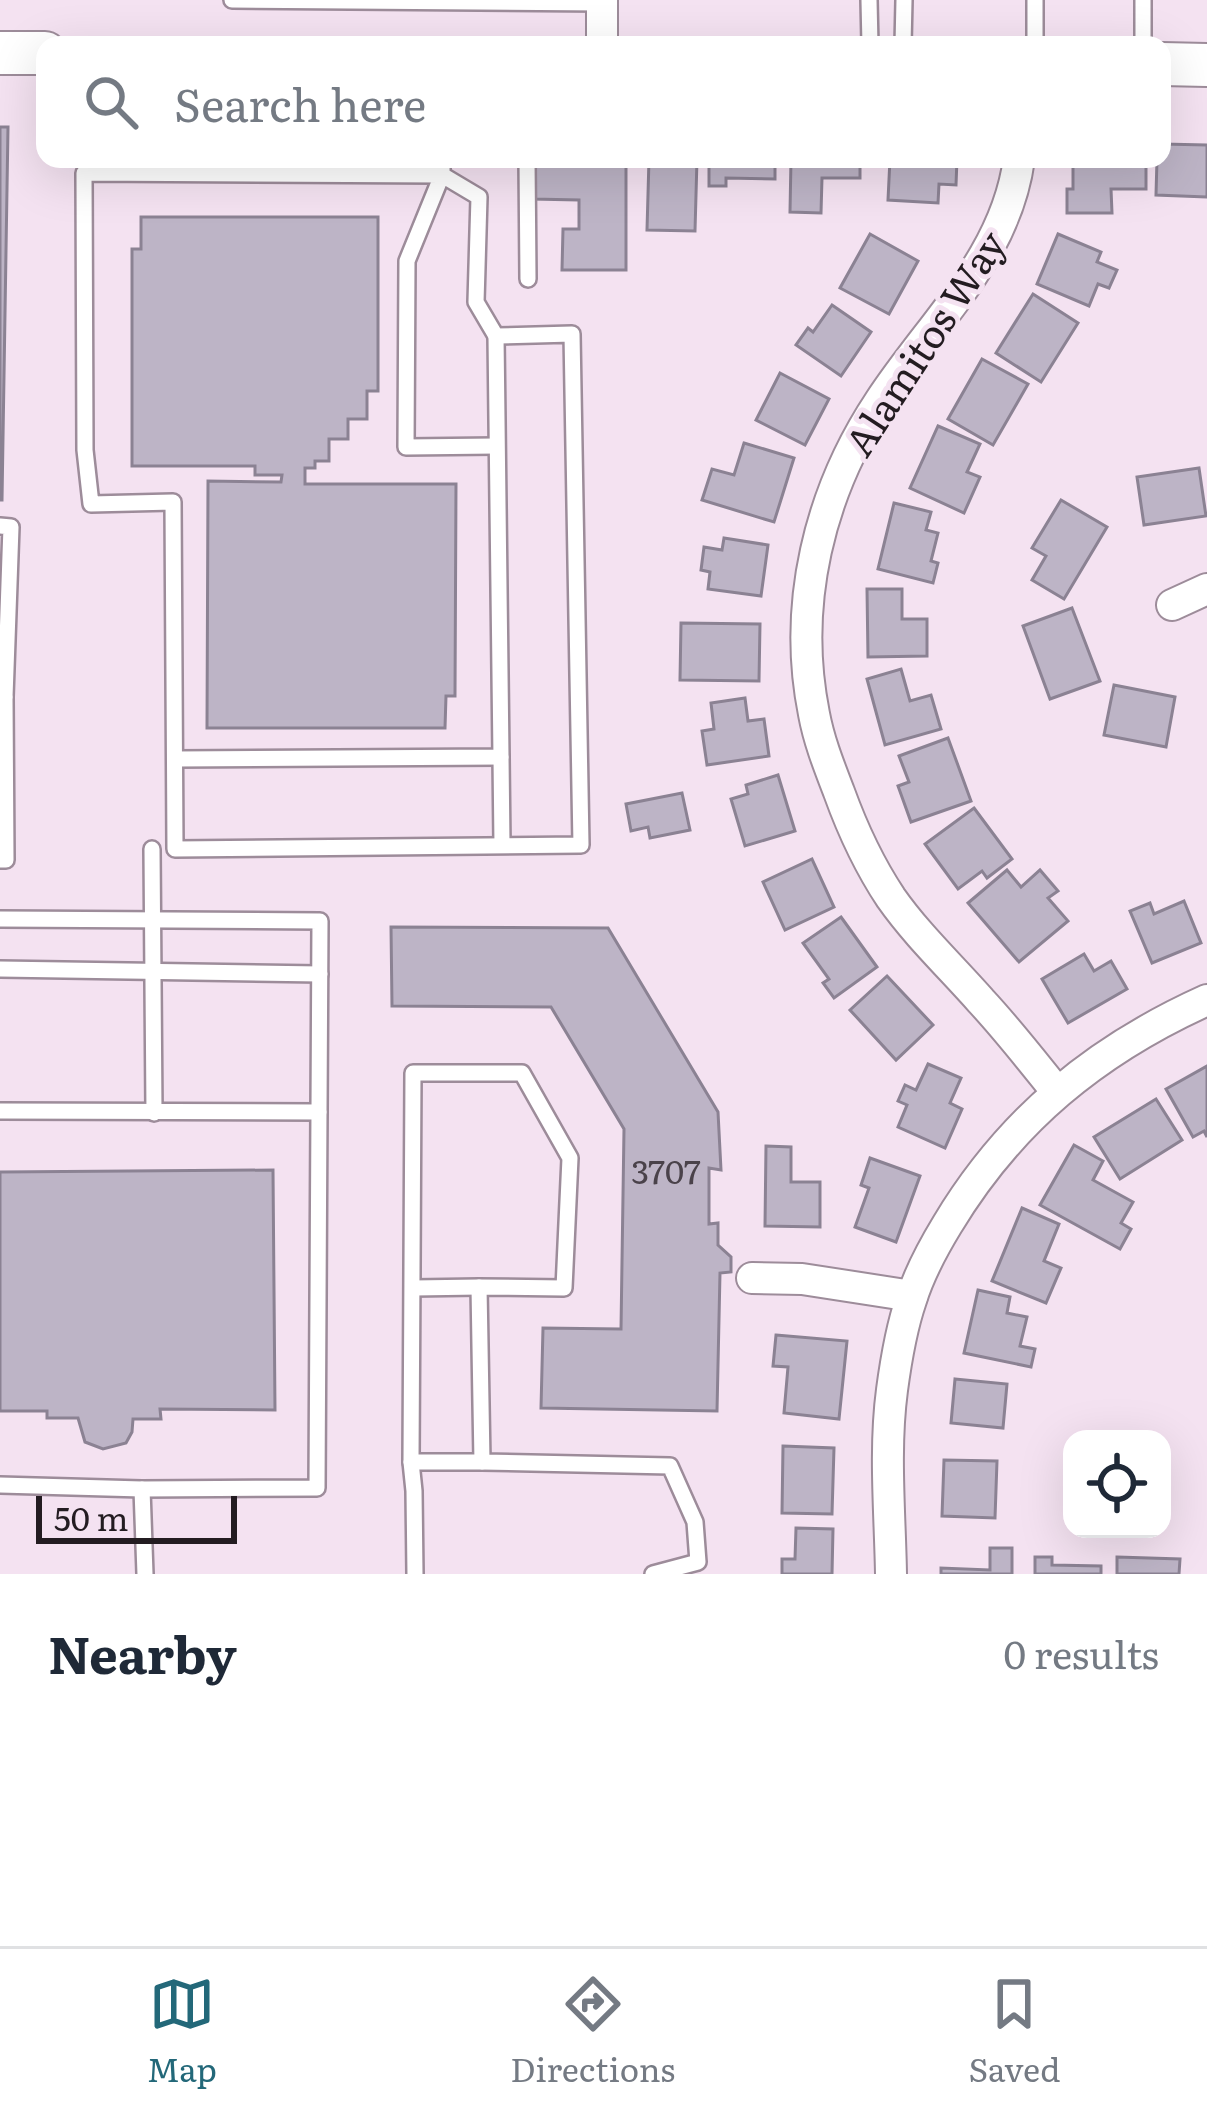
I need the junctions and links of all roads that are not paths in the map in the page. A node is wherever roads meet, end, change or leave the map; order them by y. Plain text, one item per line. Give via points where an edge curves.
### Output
1 (232, 0) edge
2 (298, 0) edge
3 (869, 0) edge
4 (904, 0) edge
5 (1035, 0) edge
6 (1143, 0) edge
7 (425, 1) edge
8 (489, 1) edge
9 (602, 2) edge
10 (602, 36) edge
11 (870, 36) edge
12 (903, 36) edge
13 (1035, 36) edge
14 (1143, 36) edge
15 (0, 52) edge
16 (36, 53) edge
17 (1171, 64) edge
18 (1207, 65) edge
19 (84, 168) edge
20 (442, 168) edge
21 (443, 168) edge
22 (527, 168) edge
23 (1017, 168) edge
24 (528, 279) dead end
25 (496, 336) junction
26 (496, 446) junction
27 (0, 526) edge
28 (1207, 590) edge
29 (1172, 605) dead end
30 (3, 697) edge
31 (501, 757) junction
32 (176, 758) junction
33 (502, 845) junction
34 (152, 849) dead end
35 (0, 860) edge
36 (0, 919) edge
37 (151, 920) junction
38 (0, 969) edge
39 (151, 971) junction
40 (320, 974) junction
41 (1207, 1000) edge
42 (1057, 1092) junction
43 (0, 1111) edge
44 (320, 1112) junction
45 (154, 1113) junction
46 (752, 1278) dead end
47 (479, 1287) junction
48 (413, 1288) junction
49 (912, 1296) junction
50 (411, 1462) junction
51 (482, 1462) junction
52 (0, 1485) edge
53 (142, 1489) junction
54 (145, 1574) edge
55 (415, 1574) edge
56 (653, 1574) edge
57 (891, 1574) edge

1 - 2 lane
2 - 7 lane
3 - 11 lane
4 - 12 lane
5 - 13 lane
6 - 14 lane
7 - 8 lane
8 - 9 lane
9 - 10 street
15 - 16 main road
17 - 18 main road
19 - 32 lane via 91,504 173,502
20 - 26 lane via 407,261 406,447
21 - 25 lane via 479,197 476,302
22 - 24 lane
23 - 42 street, Alamitos Way via 987,253 844,463 815,550 806,632 819,733 866,854 891,897
25 - 26 lane
25 - 33 lane via 572,334 580,802 580,845
26 - 31 lane
27 - 30 lane via 11,527
28 - 29 street
30 - 35 lane
31 - 32 lane
31 - 33 lane
32 - 33 lane via 175,849
34 - 37 lane
36 - 37 lane
37 - 39 lane
37 - 40 lane via 320,921
38 - 39 lane
39 - 40 lane
39 - 45 lane
40 - 44 lane
41 - 42 street via 1108,1053
42 - 49 street via 965,1195
43 - 45 lane
44 - 45 lane
44 - 53 lane via 317,1488
46 - 49 street
47 - 48 lane
47 - 48 lane via 564,1288 570,1158 522,1072 413,1072
47 - 51 lane
48 - 50 lane
49 - 57 street via 891,1395
50 - 51 lane
50 - 55 lane
51 - 56 lane via 670,1466 695,1522 698,1562
52 - 53 lane
53 - 54 lane

